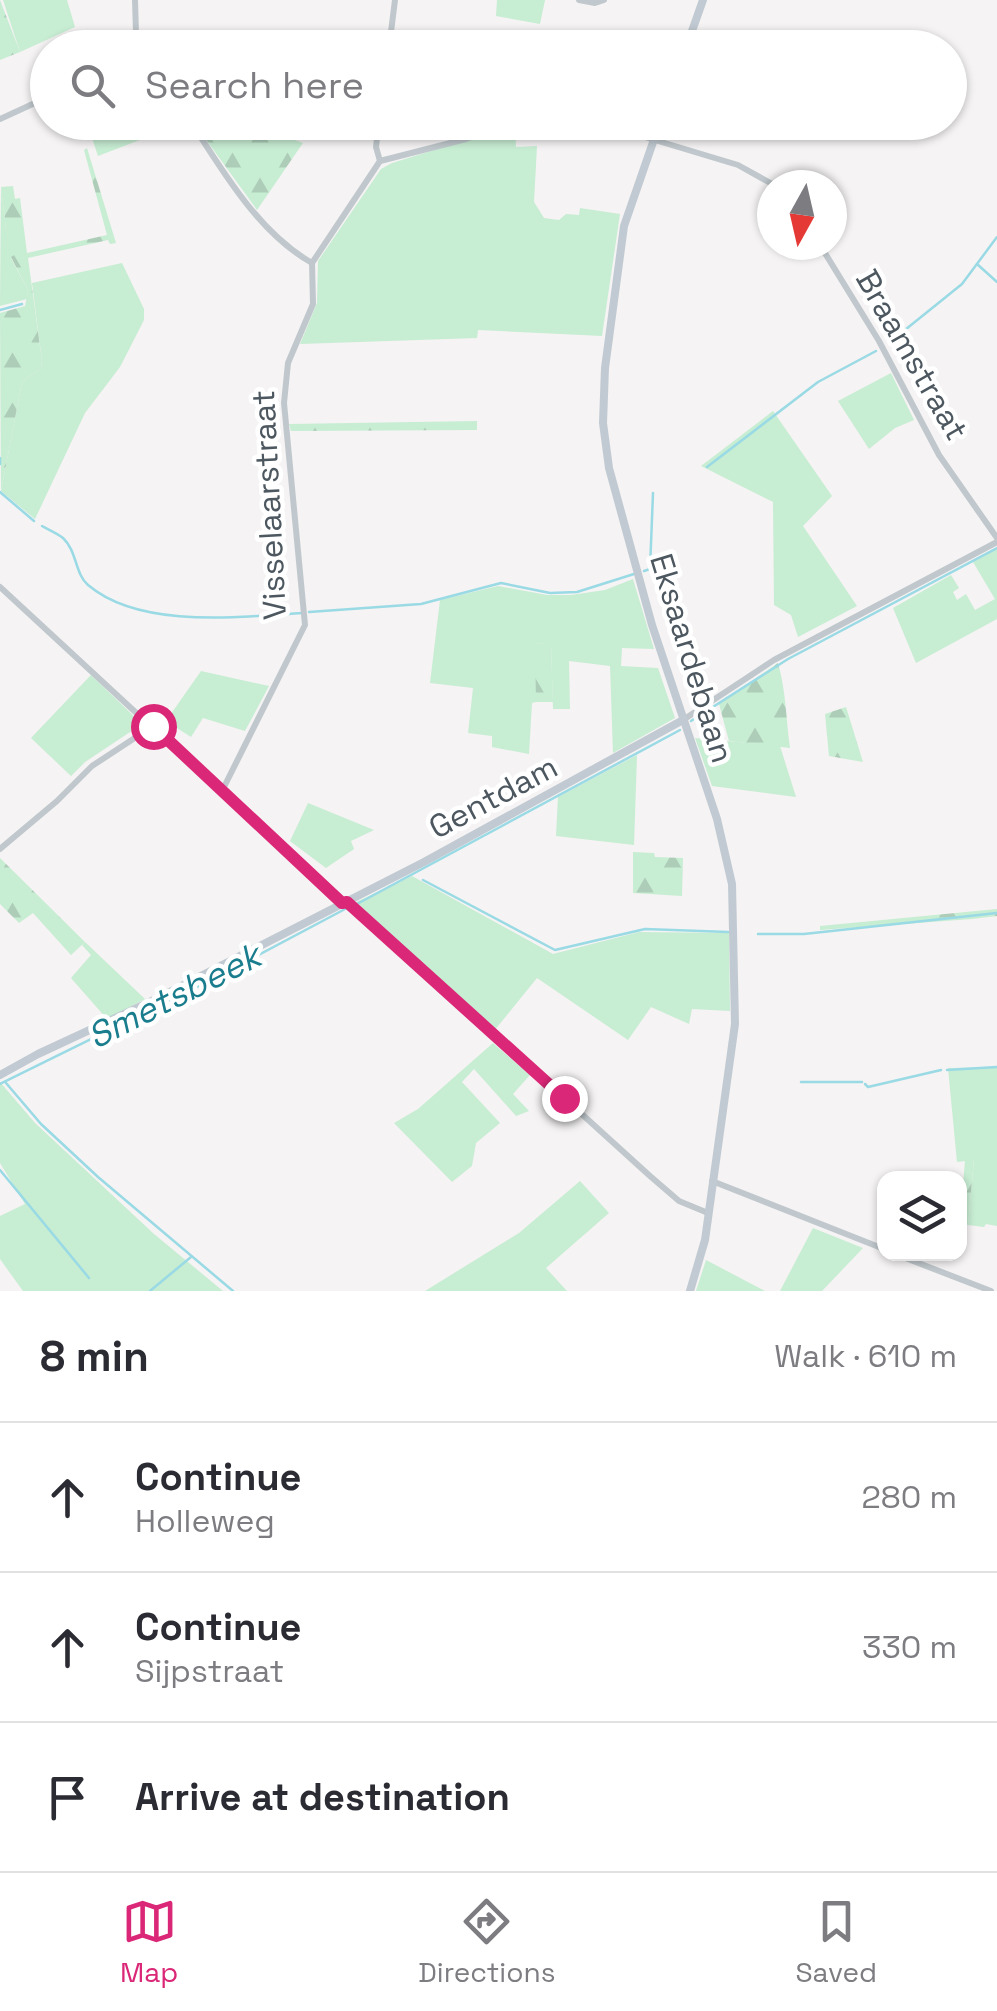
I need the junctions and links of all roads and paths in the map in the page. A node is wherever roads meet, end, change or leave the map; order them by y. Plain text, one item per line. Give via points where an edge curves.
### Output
1 (134, 0) edge
2 (395, 0) edge
3 (580, 0) edge
4 (604, 0) edge
5 (703, 0) edge
6 (136, 30) edge
7 (391, 30) edge
8 (692, 30) edge
9 (30, 105) edge
10 (0, 119) edge
11 (203, 140) edge
12 (377, 140) edge
13 (462, 140) edge
14 (650, 140) edge
15 (653, 141) junction
16 (380, 162) junction
17 (757, 176) edge
18 (829, 260) edge
19 (312, 263) junction
20 (997, 540) edge
21 (0, 586) edge
22 (682, 720) junction
23 (153, 726) junction
24 (222, 791) junction
25 (0, 849) edge
26 (344, 902) junction
27 (0, 1075) edge
28 (712, 1181) junction
29 (708, 1213) junction
30 (877, 1246) edge
31 (914, 1261) edge
32 (690, 1291) edge
33 (991, 1291) edge

1 - 6 street
2 - 7 street
3 - 4 street
5 - 8 main road
9 - 10 street
11 - 19 street via 243,198
12 - 16 street
13 - 16 street
14 - 15 street
15 - 17 street
15 - 22 main road, Eksaardebaan via 624,226 603,423 618,500
16 - 19 street
18 - 20 street, Braamstraat via 939,454
19 - 24 street, Visselaarstraat via 313,304 288,363 284,403 304,625
20 - 22 street, Gentdam via 774,660
21 - 23 street
22 - 26 main road, Gentdam
22 - 28 main road, Eksaardebaan via 718,819 732,884 736,1024
23 - 24 street
23 - 25 street via 92,766
24 - 26 street
26 - 27 main road, Gentdam
26 - 29 street via 679,1201
28 - 29 main road, Eksaardebaan
28 - 30 street
29 - 32 main road, Eksaardebaan
31 - 33 street

